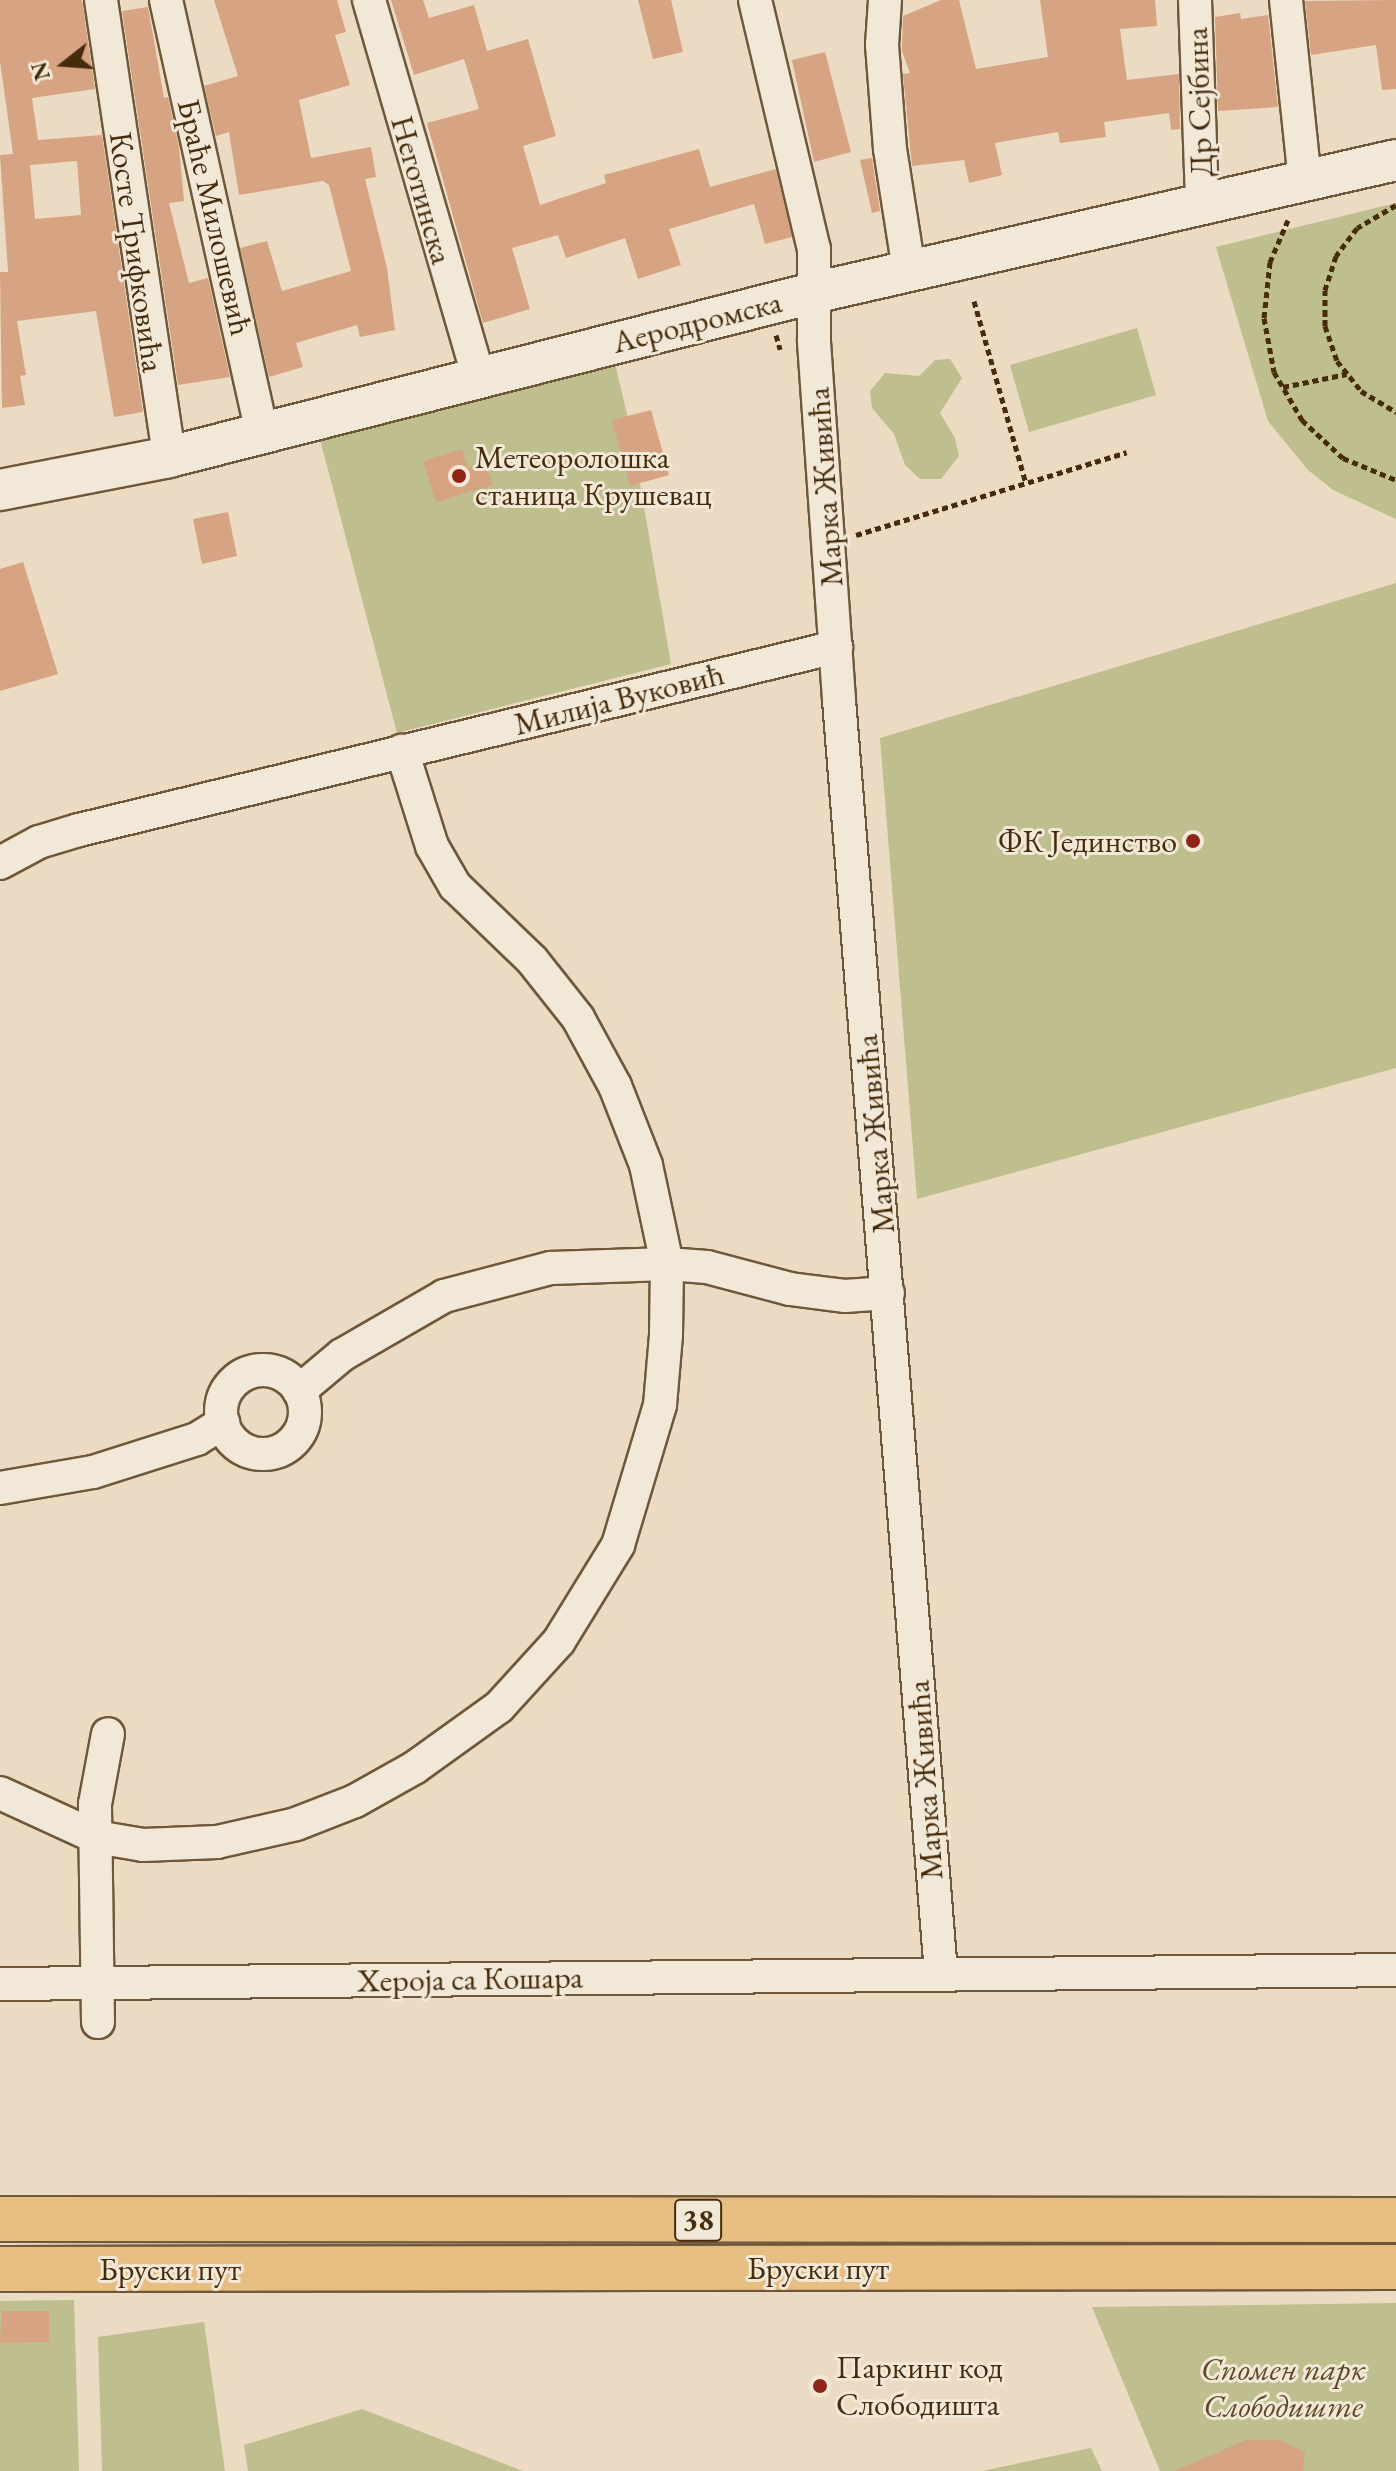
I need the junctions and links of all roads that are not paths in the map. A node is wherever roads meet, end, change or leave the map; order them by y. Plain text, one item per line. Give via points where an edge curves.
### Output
1 (101, 0) edge
2 (166, 0) edge
3 (369, 0) edge
4 (755, 0) edge
5 (885, 0) edge
6 (1195, 0) edge
7 (1286, 0) edge
8 (1396, 160) edge
9 (1305, 181) junction
10 (1202, 204) junction
11 (909, 271) junction
12 (813, 293) junction
13 (479, 378) junction
14 (262, 434) junction
15 (169, 457) junction
16 (0, 490) edge
17 (836, 647) junction
18 (402, 751) junction
19 (0, 863) edge
20 (667, 1264) junction
21 (888, 1293) junction
22 (299, 1391) junction
23 (223, 1423) junction
24 (0, 1488) edge
25 (108, 1734) dead end
26 (0, 1793) edge
27 (96, 1837) junction
28 (1396, 1970) edge
29 (941, 1974) junction
30 (99, 1982) junction
31 (0, 1984) edge
32 (98, 2022) dead end
33 (0, 2219) edge
34 (1396, 2220) edge
35 (1396, 2267) edge
36 (0, 2269) edge

1 - 15 street, Косте Трифковића
2 - 14 street, Браће Милошевић
3 - 13 street, Неготинска
4 - 12 street, Марка Живића via 814,249
5 - 11 street via 882,45 890,149
6 - 10 street, Др Сејбина
7 - 9 street
8 - 9 street, Аеродромска
9 - 10 street, Аеродромска
10 - 11 street, Аеродромска
11 - 12 street, Аеродромска
12 - 13 street, Аеродромска
12 - 17 street, Марка Живића
13 - 14 street, Аеродромска
14 - 15 street, Аеродромска
15 - 16 street, Аеродромска
17 - 18 street, Милија Вуковић
17 - 21 street, Марка Живића
18 - 19 street, Милија Вуковић via 79,830
18 - 20 street via 432,846 455,886 532,960 578,1018 615,1086 646,1165
20 - 21 street via 707,1267 790,1289 845,1296
20 - 22 street via 551,1268 444,1296 342,1355
20 - 27 street via 660,1405 618,1545 559,1641 499,1707 414,1768 355,1801 296,1824 217,1842 143,1845
21 - 29 street, Марка Живића
22 - 23 street via 279,1374 241,1376 224,1397
22 - 23 street via 304,1403 301,1431 280,1450 252,1453 229,1436
23 - 24 street via 197,1439 93,1472
25 - 27 street via 96,1778
26 - 27 street
27 - 30 street
28 - 29 street, Хероја са Кошара
29 - 30 street, Хероја са Кошара
30 - 31 street, Хероја са Кошара
30 - 32 street
33 - 34 main road, Бруски пут / 38
35 - 36 main road, Бруски пут / 38

